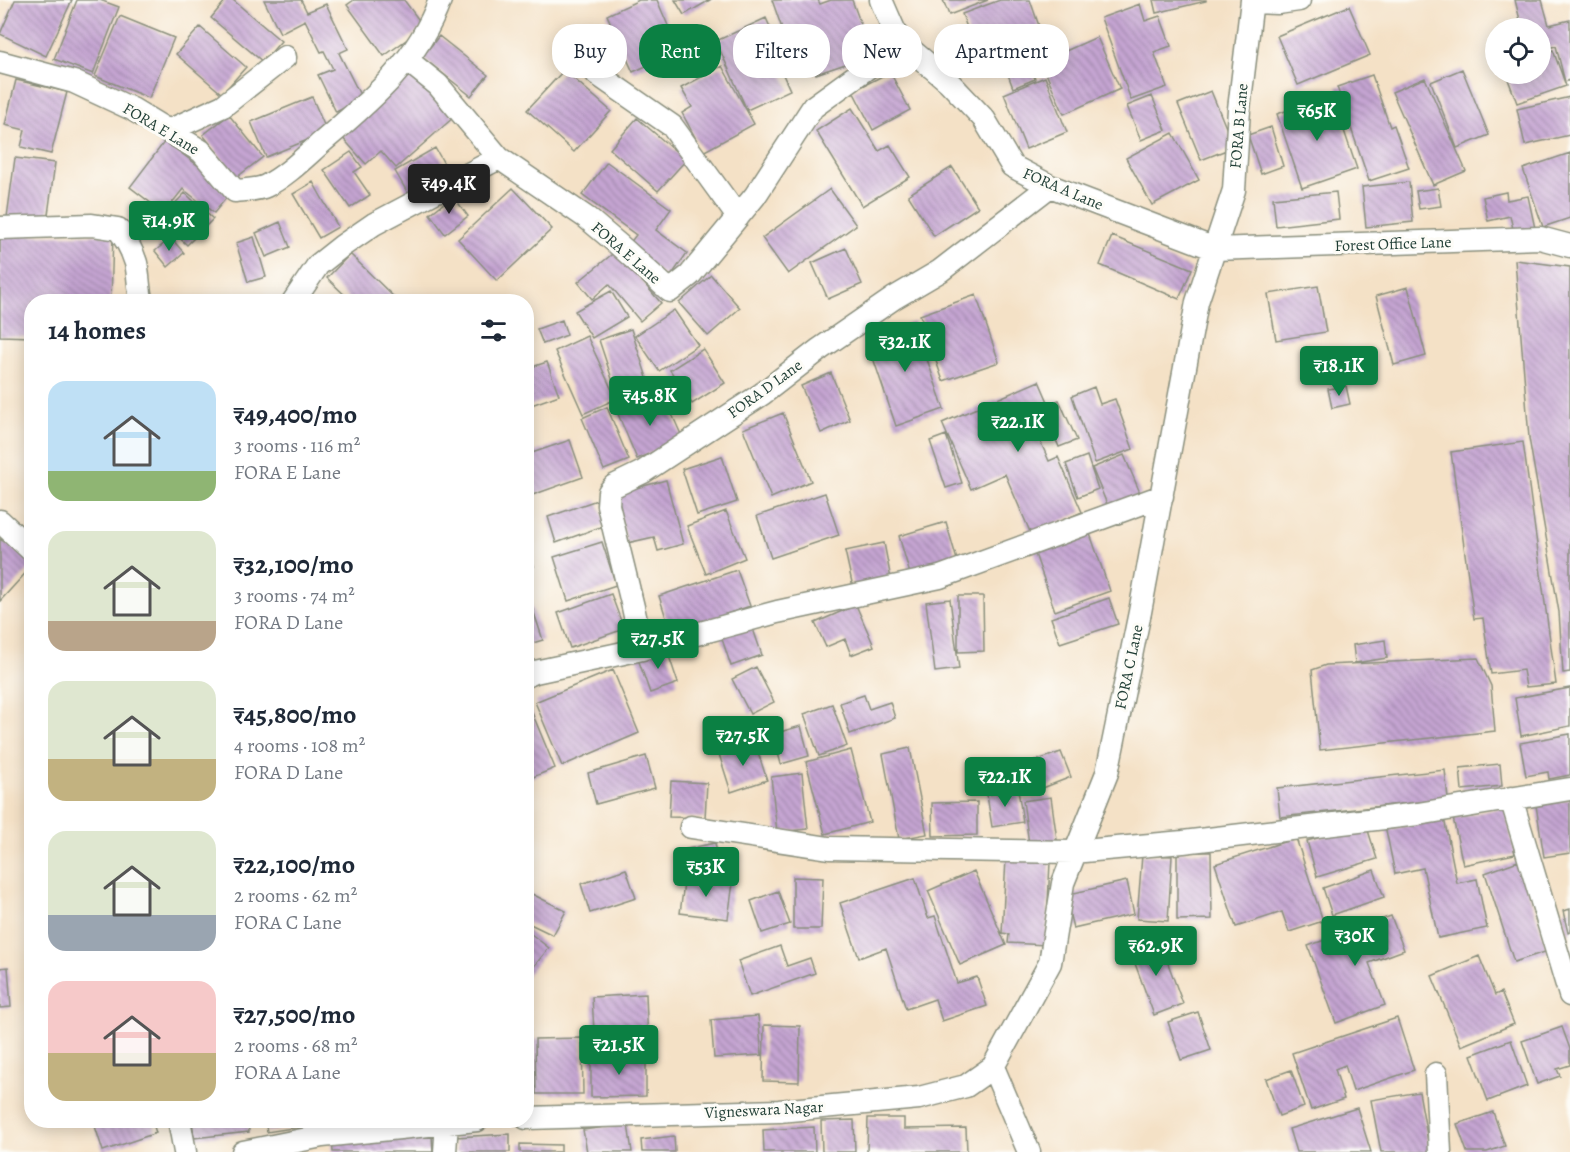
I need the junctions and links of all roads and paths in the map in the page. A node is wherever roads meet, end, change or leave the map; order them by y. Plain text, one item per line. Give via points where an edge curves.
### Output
1 (440, 0) edge
2 (881, 0) edge
3 (1299, 0) edge
4 (1252, 1) edge
5 (891, 24) edge
6 (285, 57) dead end
7 (922, 59) edge
8 (407, 60) junction
9 (0, 62) edge
10 (603, 78) edge
11 (853, 78) edge
12 (168, 131) junction
13 (500, 158) junction
14 (1050, 186) junction
15 (738, 217) junction
16 (0, 228) edge
17 (1570, 246) edge
18 (1215, 249) junction
19 (140, 294) edge
20 (298, 294) edge
21 (1162, 496) junction
22 (0, 521) edge
23 (24, 544) edge
24 (642, 650) junction
25 (534, 672) edge
26 (1570, 789) edge
27 (1511, 798) junction
28 (691, 827) dead end
29 (1073, 852) junction
30 (1570, 995) edge
31 (993, 1067) junction
32 (1436, 1074) dead end
33 (534, 1118) edge
34 (180, 1128) edge
35 (321, 1128) edge
36 (447, 1128) edge
37 (185, 1152) edge
38 (243, 1152) edge
39 (445, 1152) edge
40 (1029, 1152) edge
41 (1440, 1152) edge

1 - 8 street, FORA E Lane via 431,24
2 - 5 street, FORA A Lane
3 - 4 street
4 - 18 street, FORA B Lane via 1234,190
6 - 12 street via 223,106
7 - 14 street, FORA A Lane via 984,119 1012,166
8 - 12 street, FORA E Lane via 377,95 265,187 235,191 201,151
8 - 13 street, FORA E Lane via 438,86
9 - 12 street, FORA E Lane via 74,82
10 - 15 street via 672,126
11 - 15 street, FORA E Lane via 813,107
13 - 15 street, FORA E Lane via 587,218 670,291 690,275
13 - 20 street via 374,224 318,265
14 - 18 street, FORA A Lane
14 - 24 street, FORA D Lane via 940,271 838,336 762,394 643,472 614,486 608,505
16 - 19 street via 92,225 118,229 136,265
17 - 18 street, Forest Office Lane via 1540,238
18 - 21 street, FORA C Lane via 1197,302
21 - 24 street via 940,577 777,612
21 - 29 street, FORA C Lane via 1107,773
22 - 23 street
24 - 25 street
26 - 27 street
27 - 29 street via 1418,814
27 - 30 street
28 - 29 street via 829,848
29 - 31 street, FORA C Lane via 1062,883 1050,963
31 - 33 street, Vigneswara Nagar via 966,1086 919,1098 779,1111
31 - 40 street
32 - 41 street
34 - 37 street
35 - 38 street
36 - 39 street

